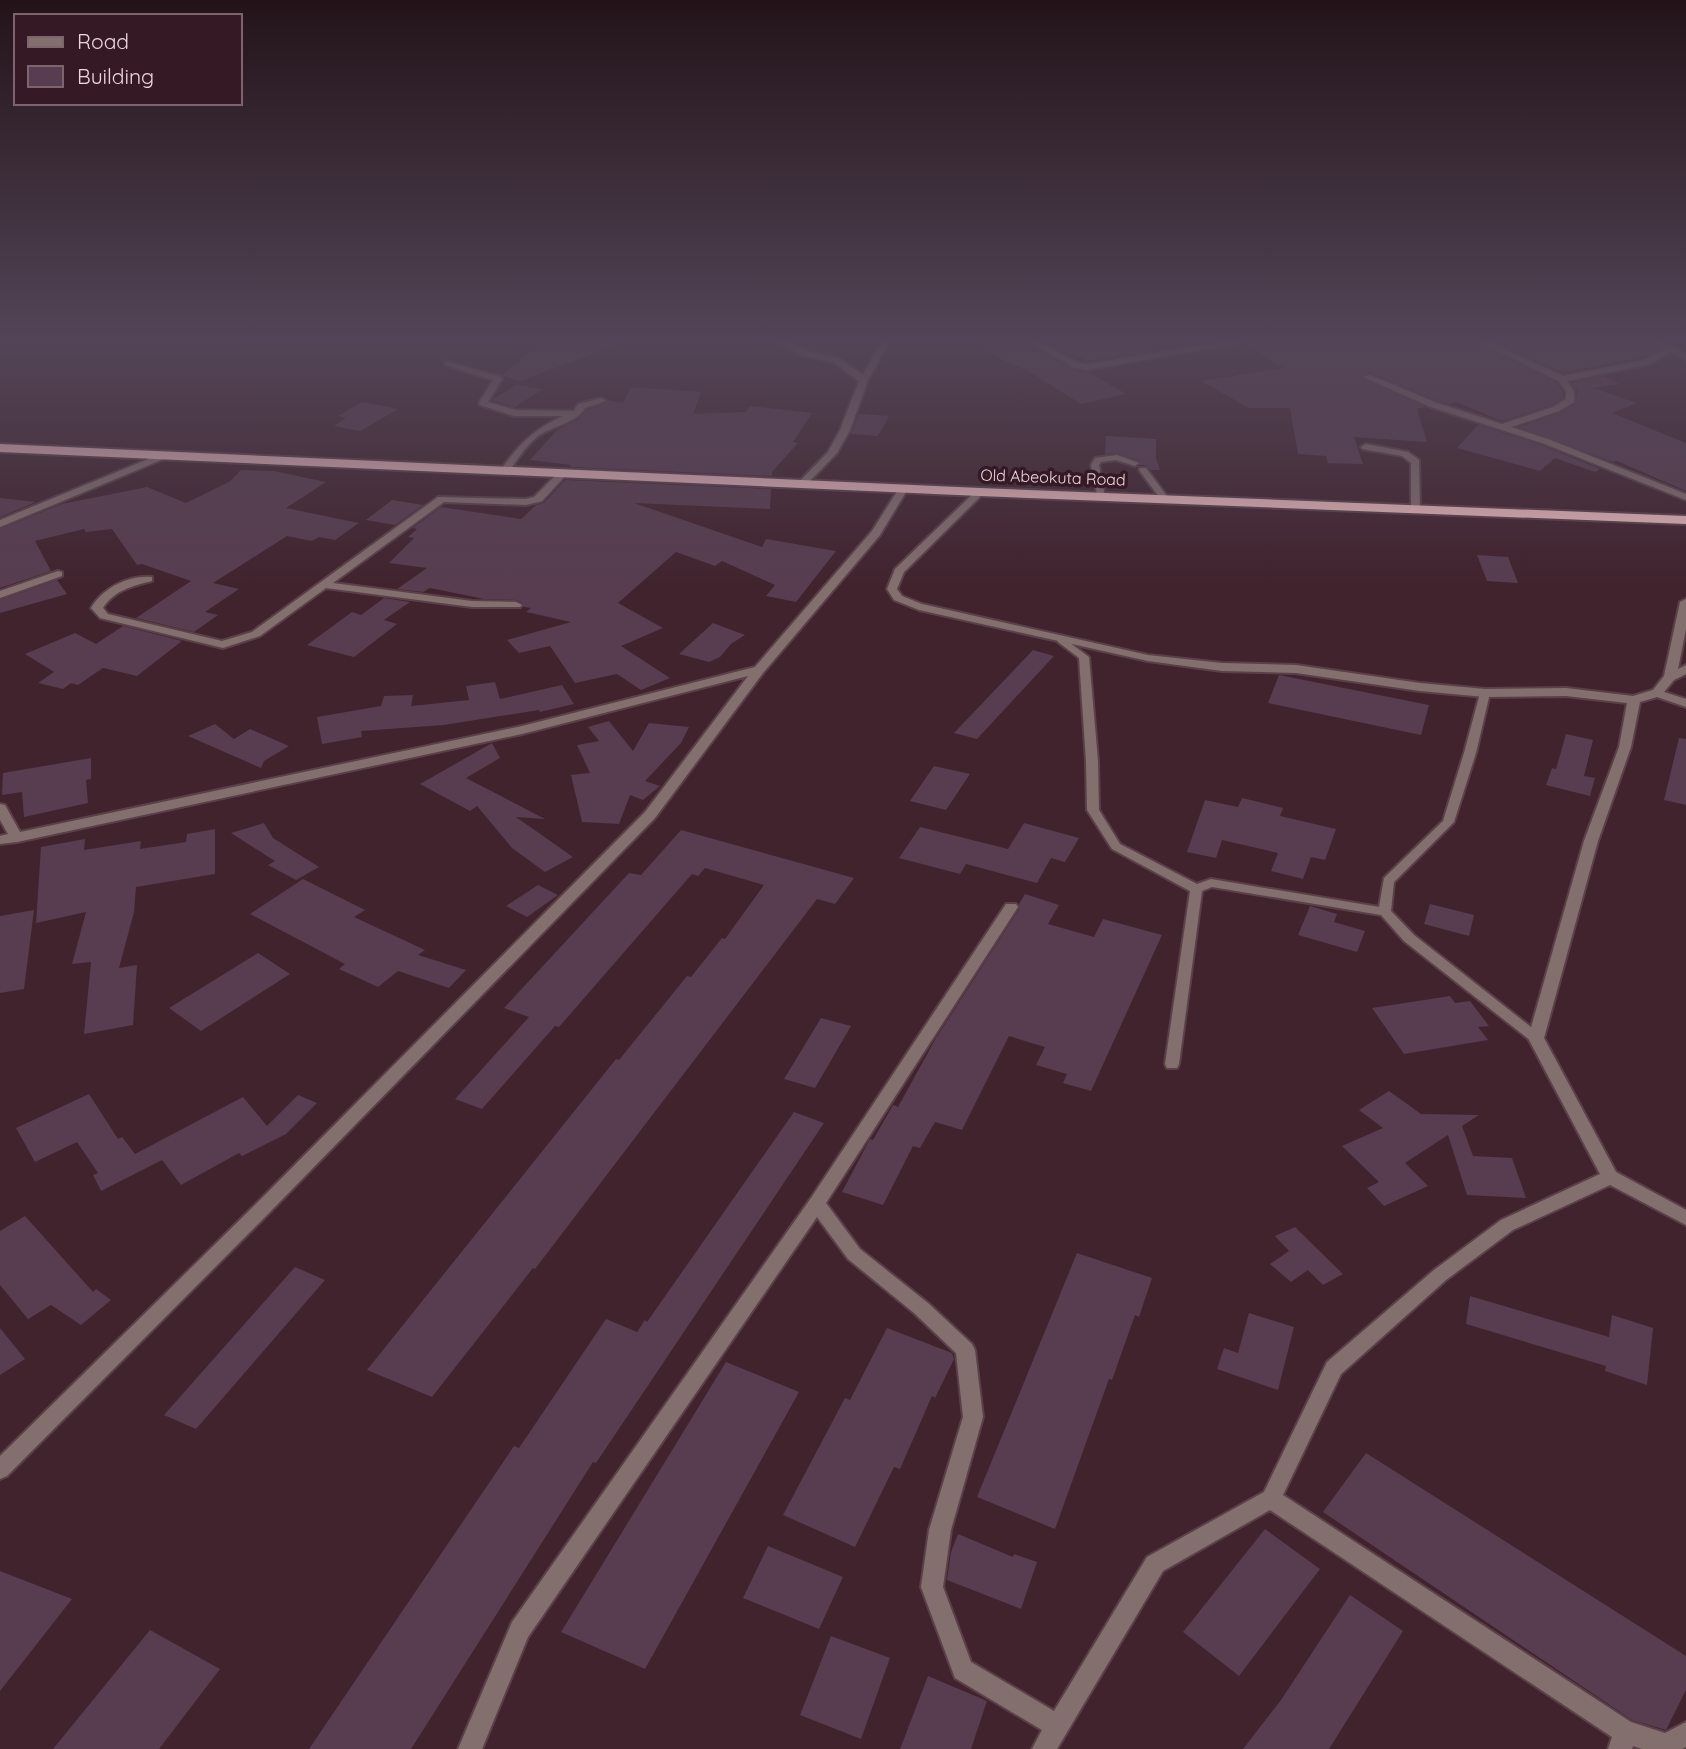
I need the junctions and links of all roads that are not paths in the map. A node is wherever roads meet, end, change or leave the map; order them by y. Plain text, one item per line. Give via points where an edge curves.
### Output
1 (555, 423) edge
2 (848, 423) edge
3 (1491, 423) edge
4 (1513, 423) edge
5 (1502, 426) junction
6 (1366, 447) dead end
7 (0, 448) edge
8 (163, 456) junction
9 (1135, 463) dead end
10 (1143, 470) dead end
11 (505, 471) junction
12 (562, 474) junction
13 (804, 482) junction
14 (904, 487) junction
15 (979, 492) junction
16 (1101, 497) junction
17 (1686, 497) edge
18 (1165, 499) junction
19 (1416, 509) junction
20 (1686, 520) edge
21 (0, 524) edge
22 (58, 574) dead end
23 (148, 579) dead end
24 (326, 585) junction
25 (0, 595) edge
26 (1686, 602) edge
27 (516, 605) dead end
28 (1062, 640) junction
29 (1686, 669) edge
30 (759, 670) junction
31 (1670, 677) junction
32 (1485, 693) junction
33 (1657, 693) junction
34 (1634, 700) junction
35 (1686, 703) edge
36 (0, 808) edge
37 (17, 838) junction
38 (0, 841) edge
39 (1196, 889) junction
40 (1011, 907) dead end
41 (1385, 912) junction
42 (1535, 1038) junction
43 (1172, 1063) dead end
44 (1610, 1177) junction
45 (817, 1203) junction
46 (1685, 1216) edge
47 (0, 1470) edge
48 (1271, 1499) junction
49 (1057, 1726) junction
50 (1686, 1734) edge
51 (1622, 1741) edge
52 (471, 1749) edge
53 (1044, 1749) edge

1 - 11 street via 539,429
2 - 13 street via 832,453
3 - 5 street
4 - 5 street
5 - 17 street
6 - 19 street via 1405,454 1416,462
7 - 8 highway, Old Abeokuta Road
8 - 11 highway, Old Abeokuta Road
8 - 21 street
9 - 16 lane via 1116,457 1098,460
10 - 18 lane
11 - 12 highway, Old Abeokuta Road
12 - 13 highway, Old Abeokuta Road
12 - 24 street via 538,499 526,502 442,499
13 - 14 highway, Old Abeokuta Road
14 - 15 highway, Old Abeokuta Road
14 - 30 street via 876,533
15 - 16 highway, Old Abeokuta Road
15 - 28 street via 899,571 892,589 898,598 919,607
16 - 18 highway, Old Abeokuta Road
18 - 19 highway, Old Abeokuta Road
19 - 20 highway, Old Abeokuta Road
22 - 25 street
23 - 24 street via 128,583 102,598 97,608 104,616 223,645 256,634
24 - 27 street via 472,604
26 - 31 street
28 - 32 street via 1161,660 1296,669
28 - 39 lane via 1084,657 1093,810 1116,846
29 - 31 street
30 - 37 street via 522,730
30 - 47 street via 650,815
31 - 33 street
32 - 34 street via 1566,692
32 - 41 lane via 1448,822 1388,881
33 - 34 street
33 - 35 street
34 - 42 street via 1625,747 1591,841
36 - 37 street
37 - 38 street
39 - 41 lane via 1211,883
39 - 43 lane
40 - 45 street
41 - 42 lane via 1409,938
42 - 44 street
44 - 46 street
44 - 48 street via 1507,1225 1440,1275 1334,1368
45 - 49 street via 855,1254 965,1350 973,1417 940,1530 932,1587 963,1670
45 - 52 street via 520,1630
48 - 49 street via 1154,1564
48 - 51 street
49 - 53 street
50 - 51 street via 1666,1745

